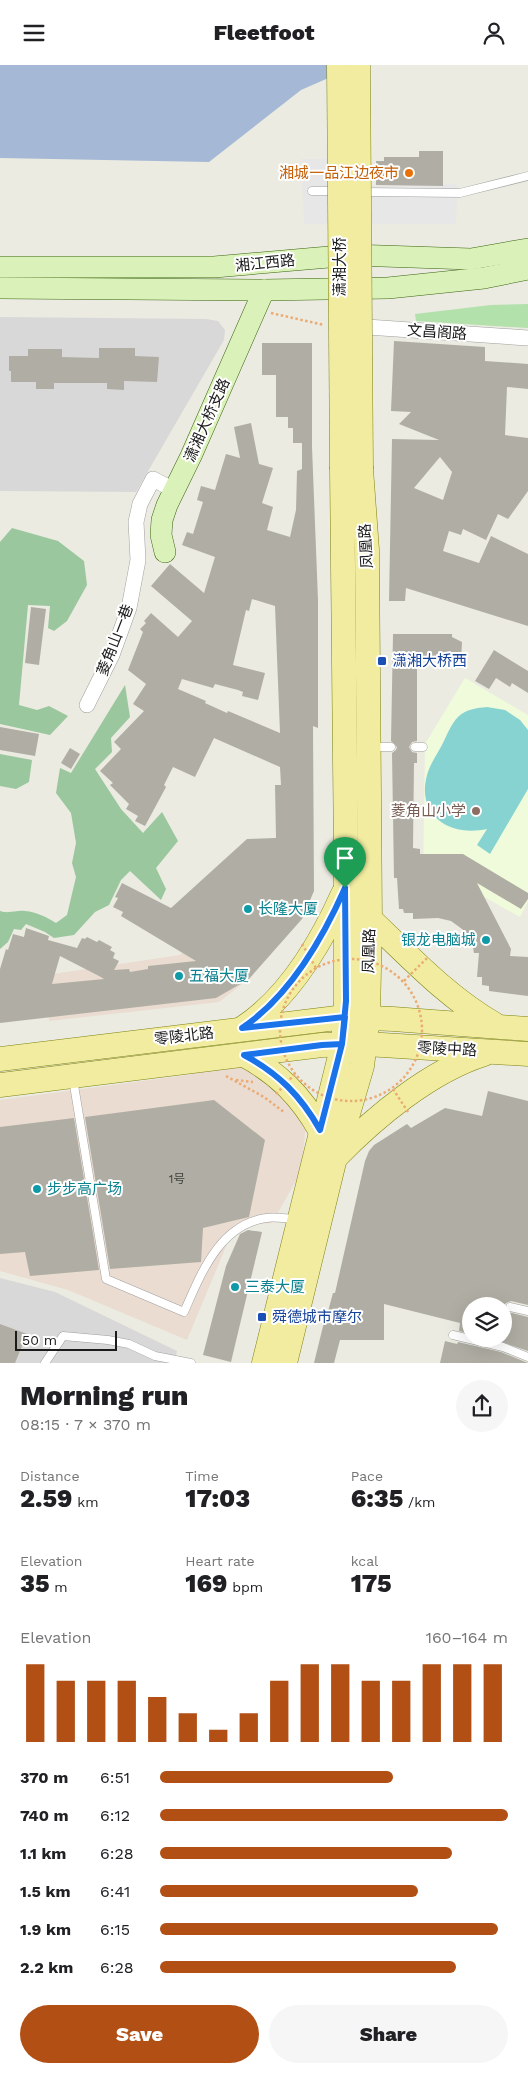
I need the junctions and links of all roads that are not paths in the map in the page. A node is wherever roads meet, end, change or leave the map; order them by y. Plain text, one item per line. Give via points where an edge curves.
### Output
1 (339, 65) edge
2 (358, 65) edge
3 (528, 176) edge
4 (312, 191) dead end
5 (528, 249) edge
6 (0, 267) edge
7 (528, 269) edge
8 (0, 288) edge
9 (264, 290) junction
10 (528, 338) edge
11 (347, 389) dead end
12 (352, 469) junction
13 (174, 490) junction
14 (165, 552) dead end
15 (87, 705) dead end
16 (345, 888) junction
17 (370, 919) junction
18 (357, 1017) junction
19 (498, 1026) junction
20 (242, 1028) junction
21 (528, 1029) edge
22 (354, 1044) junction
23 (492, 1051) junction
24 (528, 1054) edge
25 (244, 1055) junction
26 (0, 1059) edge
27 (72, 1076) junction
28 (0, 1085) edge
29 (320, 1130) junction
30 (335, 1158) junction
31 (298, 1219) junction
32 (512, 1307) edge
33 (528, 1311) edge
34 (453, 1335) dead end
35 (528, 1357) edge
36 (45, 1363) edge
37 (191, 1363) edge
38 (264, 1363) edge
39 (285, 1363) edge

1 - 12 main road, 潇湘大桥, bridge
2 - 12 main road, 潇湘大桥, bridge
3 - 4 lane via 460,193
5 - 6 main road, 湘江西路 via 471,259 343,255 214,267
7 - 9 main road, 湘江西路 via 426,285
8 - 9 main road, 湘江西路
9 - 13 main road, 潇湘大桥支路
10 - 11 street, 文昌阁路 via 346,326
12 - 16 main road, 凤凰路
12 - 17 main road, 凤凰路 via 367,550 380,747
13 - 14 main road, 潇湘大桥支路 via 162,520
13 - 15 street, 菱角山一巷 via 153,479 140,504 136,522 138,560 128,608 112,655
16 - 18 main road, 凤凰路
16 - 20 main road via 326,927 281,995 270,1008
17 - 18 main road, 凤凰路
17 - 19 main road via 450,994
18 - 19 main road, 零陵中路
18 - 20 main road, 零陵北路
18 - 22 main road, 凤凰路
19 - 21 main road, 零陵中路
20 - 26 main road, 零陵北路
22 - 23 main road, 零陵中路
22 - 25 main road, 零陵北路
22 - 29 main road, 凤凰路
22 - 30 main road, 凤凰路 via 362,1066
23 - 24 main road, 零陵中路
23 - 30 main road via 457,1065 423,1085 368,1126
25 - 27 main road, 零陵北路
25 - 29 main road via 290,1087
27 - 28 main road, 零陵北路
27 - 31 lane via 106,1279 184,1312 207,1263 234,1229 266,1218
29 - 31 main road, 凤凰路
30 - 39 main road, 凤凰路
31 - 38 main road, 凤凰路
32 - 33 lane
34 - 35 lane via 503,1347
36 - 37 lane via 63,1335 108,1339 155,1356

